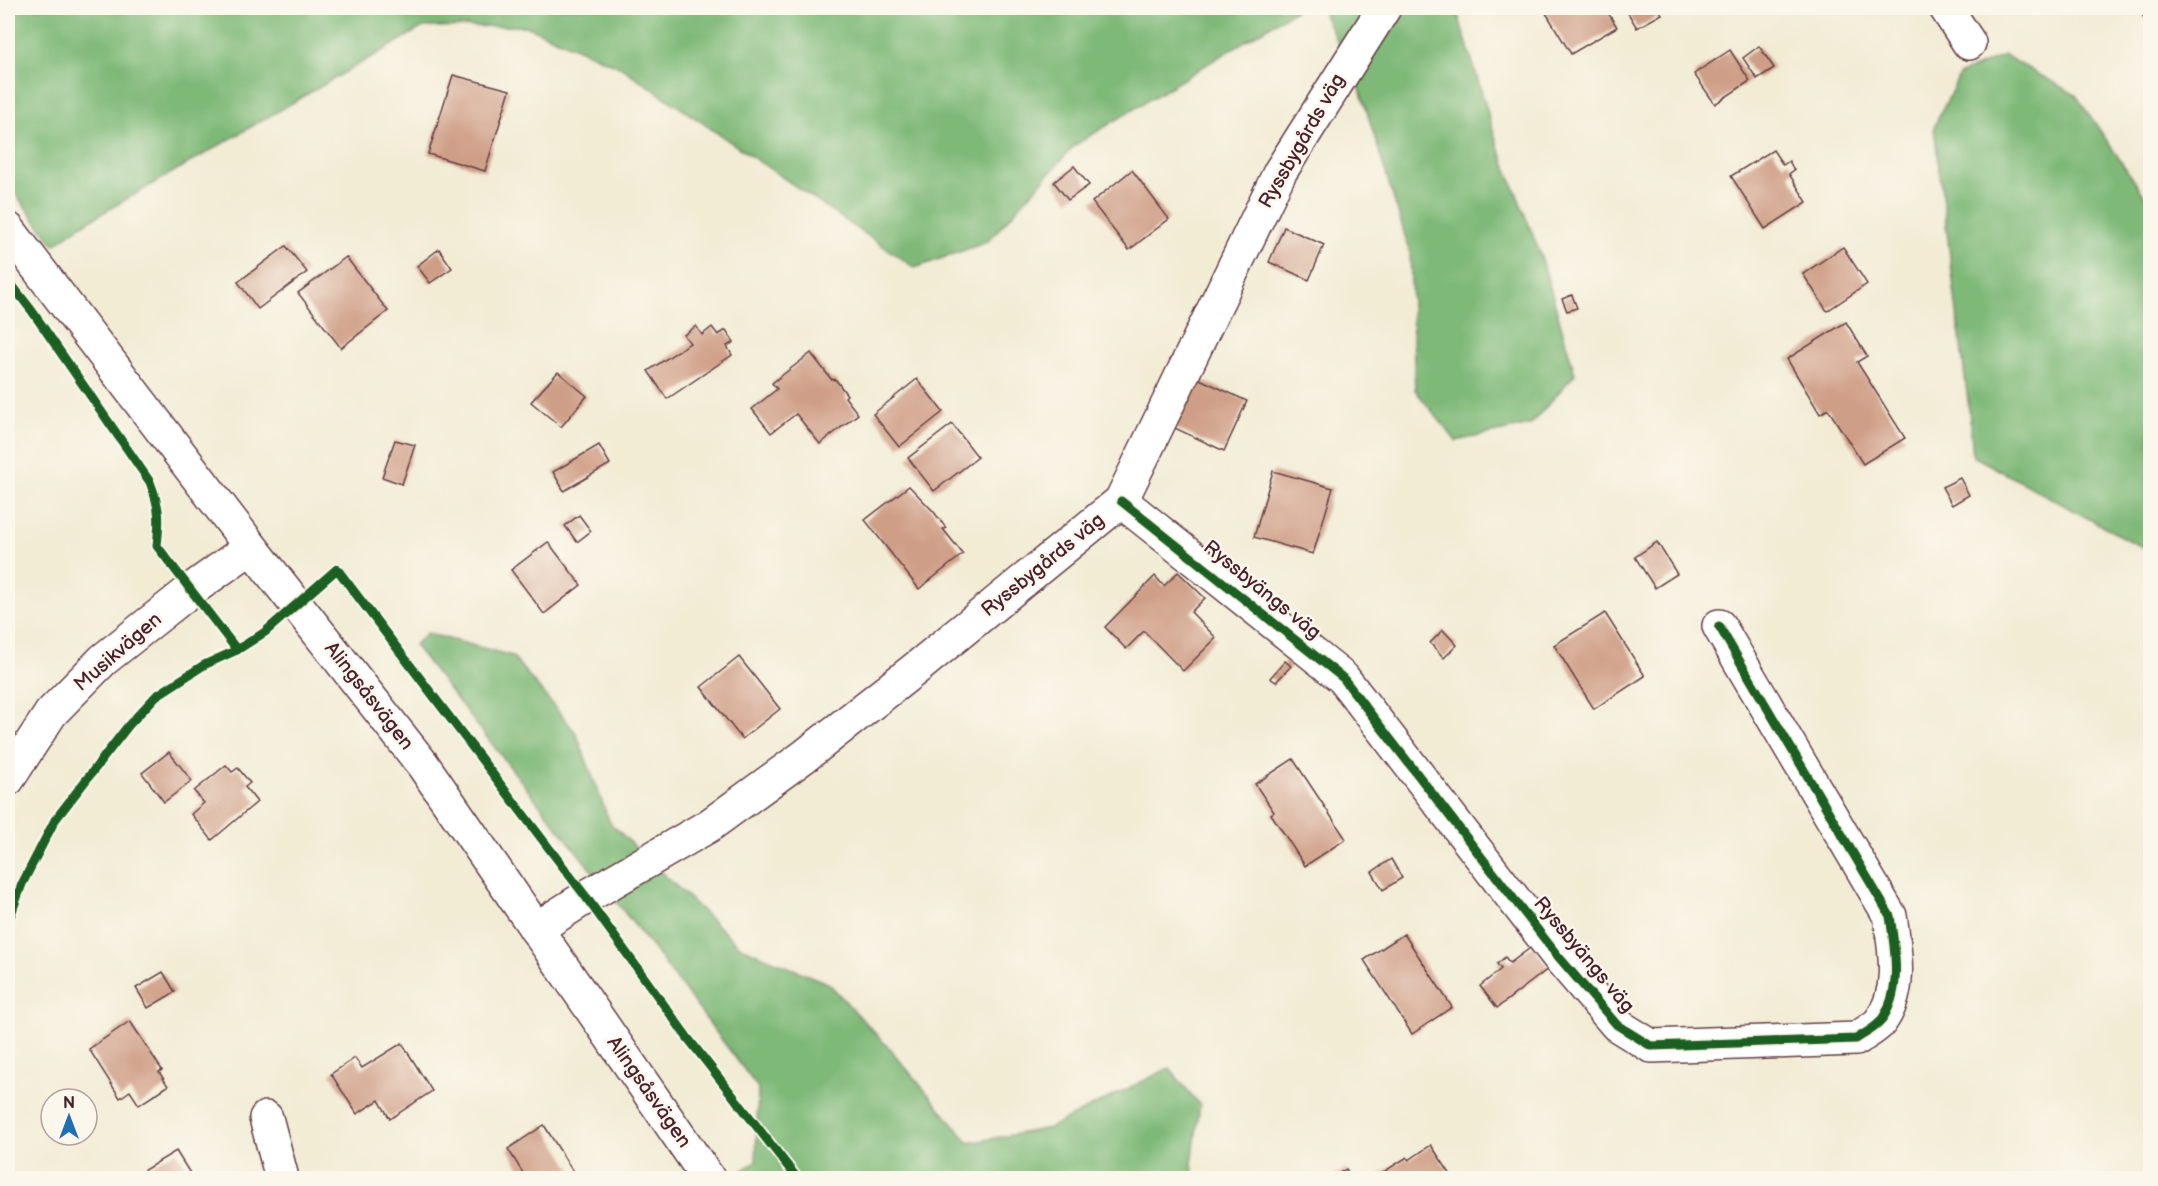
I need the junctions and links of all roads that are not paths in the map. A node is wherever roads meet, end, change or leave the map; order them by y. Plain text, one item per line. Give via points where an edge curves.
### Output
1 (1384, 8) edge
2 (1946, 8) edge
3 (1969, 43) dead end
4 (8, 229) edge
5 (1121, 501) junction
6 (251, 547) junction
7 (1719, 626) dead end
8 (8, 779) edge
9 (536, 929) junction
10 (266, 1118) dead end
11 (282, 1179) edge
12 (708, 1179) edge

1 - 5 street, Ryssbygårds väg via 1280,172
2 - 3 street
4 - 6 street, Alingsåsvägen
5 - 7 street, Ryssbyängs väg via 1343,678 1557,955 1617,1025 1651,1047 1856,1039 1879,1023 1893,996 1897,960 1890,916
5 - 9 street, Ryssbygårds väg via 768,783 710,825
6 - 8 street, Musikvägen via 103,660 51,713
6 - 9 street, Alingsåsvägen via 423,765
9 - 12 street, Alingsåsvägen
10 - 11 street

